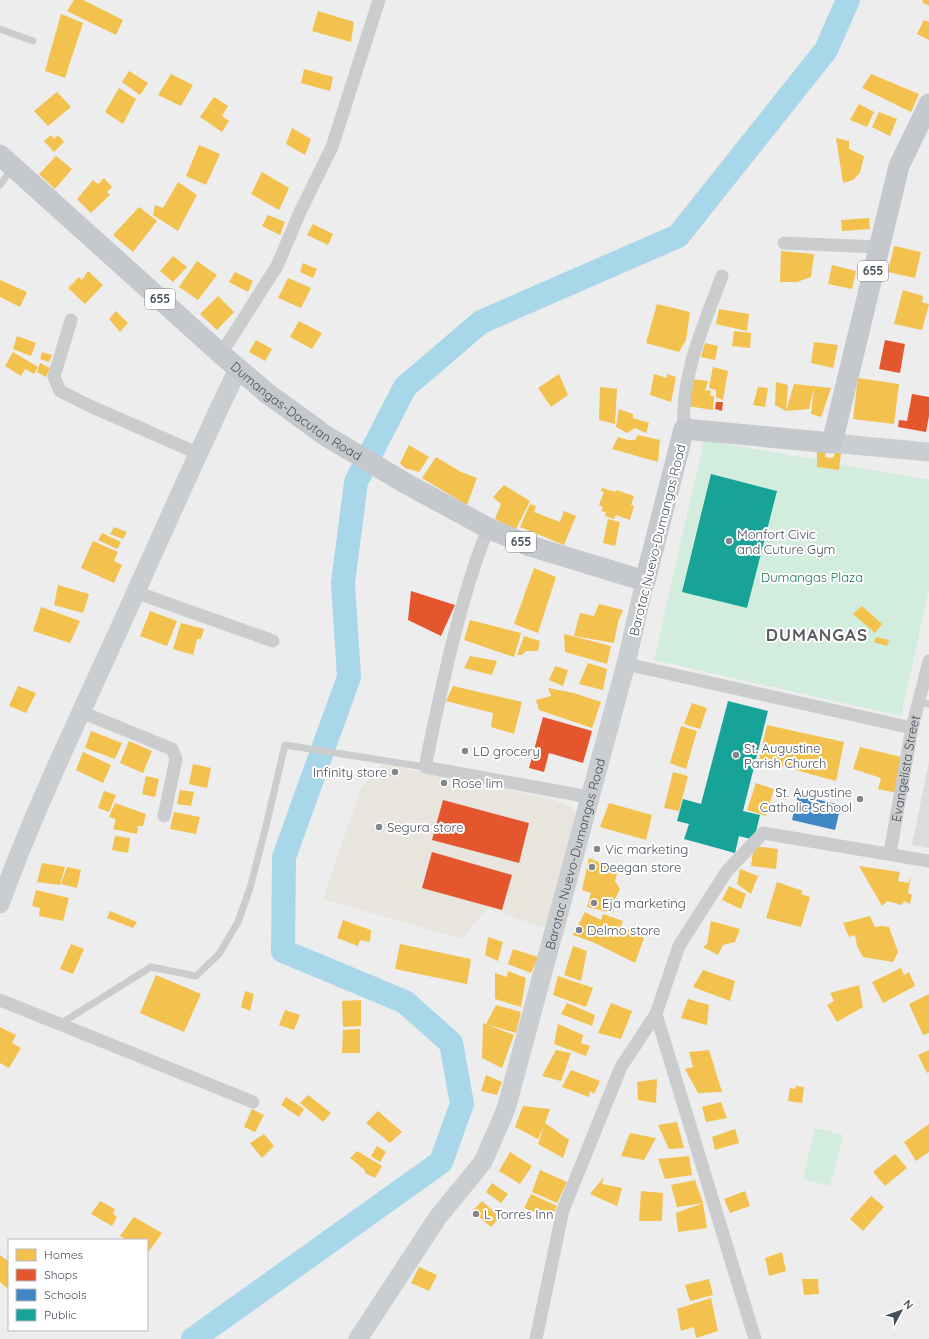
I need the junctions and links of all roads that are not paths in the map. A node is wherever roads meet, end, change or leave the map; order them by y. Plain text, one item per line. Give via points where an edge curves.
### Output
1 (379, 0) edge
2 (0, 29) edge
3 (33, 41) dead end
4 (929, 104) edge
5 (6, 160) edge
6 (0, 185) edge
7 (784, 243) dead end
8 (879, 247) junction
9 (722, 276) dead end
10 (71, 320) dead end
11 (221, 354) junction
12 (238, 369) junction
13 (684, 430) junction
14 (832, 443) junction
15 (929, 452) edge
16 (197, 453) junction
17 (488, 528) junction
18 (645, 581) junction
19 (136, 592) junction
20 (273, 641) dead end
21 (929, 661) edge
22 (626, 664) junction
23 (924, 703) edge
24 (81, 712) junction
25 (912, 728) junction
26 (425, 767) junction
27 (590, 797) junction
28 (164, 816) dead end
29 (890, 853) junction
30 (929, 861) edge
31 (0, 904) edge
32 (0, 1000) edge
33 (656, 1014) junction
34 (60, 1024) junction
35 (253, 1102) dead end
36 (358, 1339) edge
37 (536, 1339) edge
38 (755, 1339) edge

1 - 11 street via 332,147 277,266
2 - 3 lane
4 - 8 main road, 655 via 899,166
5 - 6 lane
5 - 11 main road, Dumangas-Dacutan Road / 655
7 - 8 street
8 - 14 main road, 655
9 - 13 street via 687,379
10 - 16 street via 54,377 60,391
11 - 12 main road, Dumangas-Dacutan Road / 655
12 - 16 street
12 - 17 main road, Dumangas-Dacutan Road / 655 via 326,436
13 - 14 main road, Barotac Nuevo-Dumangas Road
13 - 18 main road, Barotac Nuevo-Dumangas Road
14 - 15 street
16 - 19 street
17 - 18 main road, Dumangas-Dacutan Road / 655 via 530,546
17 - 26 street via 474,564 448,661
18 - 22 street, Barotac Nuevo-Dumangas Road
19 - 20 street
19 - 24 street
21 - 23 street, Evangelista Street
22 - 25 street
22 - 27 street, Barotac Nuevo-Dumangas Road
23 - 25 street, Evangelista Street
24 - 28 street via 172,749 176,759
24 - 31 street
25 - 29 street, Evangelista Street
26 - 27 street
26 - 34 lane via 285,745 250,888 238,922 219,954 196,976 151,967
27 - 36 street, Barotac Nuevo-Dumangas Road via 506,1109 483,1162 438,1217
29 - 30 street
29 - 33 street via 763,833 727,870 679,946
32 - 34 street
33 - 37 street via 621,1067 563,1210
33 - 38 street
34 - 35 street

